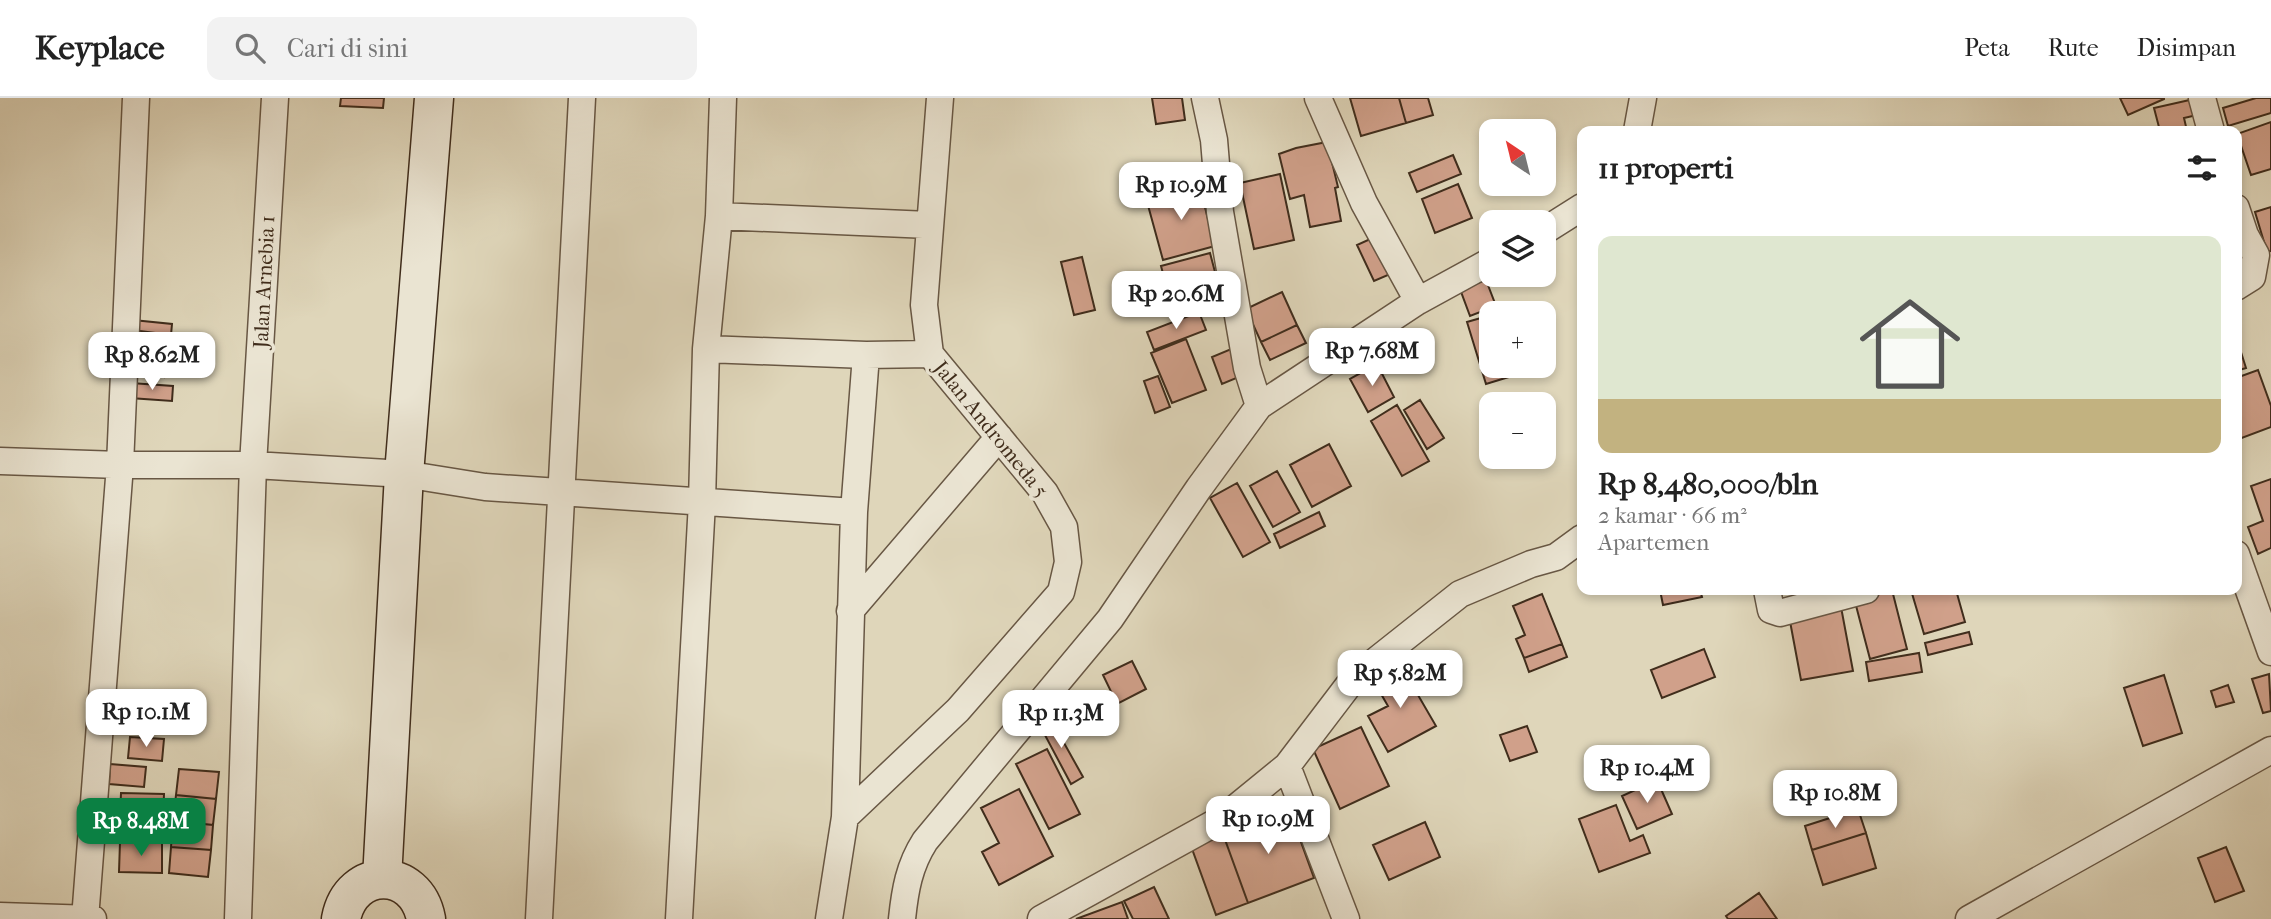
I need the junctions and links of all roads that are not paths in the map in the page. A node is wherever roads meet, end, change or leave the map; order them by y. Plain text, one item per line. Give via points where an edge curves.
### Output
1 (136, 98) edge
2 (275, 98) edge
3 (434, 98) edge
4 (582, 98) edge
5 (723, 98) edge
6 (940, 98) edge
7 (1205, 98) edge
8 (1318, 98) edge
9 (1643, 98) edge
10 (2202, 98) edge
11 (1638, 126) edge
12 (2210, 126) edge
13 (1577, 210) edge
14 (719, 216) junction
15 (1556, 223) edge
16 (929, 225) junction
17 (2242, 226) edge
18 (1479, 268) edge
19 (2242, 283) edge
20 (1418, 301) junction
21 (706, 349) junction
22 (930, 354) junction
23 (866, 355) junction
24 (1259, 406) junction
25 (999, 437) junction
26 (0, 461) edge
27 (120, 465) junction
28 (253, 465) junction
29 (404, 474) junction
30 (559, 492) junction
31 (702, 502) junction
32 (853, 512) junction
33 (1577, 542) edge
34 (2242, 571) edge
35 (1768, 595) edge
36 (1848, 595) edge
37 (850, 611) junction
38 (2271, 652) edge
39 (2271, 750) edge
40 (1287, 766) junction
41 (845, 817) junction
42 (382, 879) junction
43 (0, 916) edge
44 (85, 919) edge
45 (93, 919) edge
46 (238, 919) edge
47 (341, 919) edge
48 (426, 919) edge
49 (539, 919) edge
50 (679, 919) edge
51 (829, 919) edge
52 (902, 919) edge
53 (1041, 919) edge
54 (1346, 919) edge
55 (1969, 919) edge

1 - 27 street
2 - 28 street, Jalan Arnebia 1
3 - 29 street
4 - 30 street
5 - 14 street
6 - 16 street, Jalan Andromeda 5
7 - 24 street via 1240,329
8 - 20 street via 1364,203
9 - 11 street
10 - 12 street
13 - 15 street
14 - 16 street
14 - 21 street
16 - 22 street, Jalan Andromeda 5 via 924,305
17 - 19 street via 2256,255 2252,277
18 - 20 street
20 - 24 street
21 - 23 street
21 - 31 street
22 - 23 street
22 - 25 street, Jalan Andromeda 5
23 - 32 street
24 - 52 street via 1110,619 925,841 910,869
25 - 37 street
25 - 41 street, Jalan Andromeda 5 via 1045,493 1063,527 1068,562 1061,592 958,710
26 - 27 street
27 - 28 street
27 - 44 street
28 - 29 street
28 - 46 street, Jalan Arnebia 1
29 - 30 street via 485,487
29 - 42 street
30 - 31 street
30 - 49 street
31 - 32 street
31 - 50 street
32 - 37 street
33 - 40 street via 1556,557 1460,594 1354,678
34 - 38 street
35 - 36 street via 1771,610 1780,614
37 - 41 street
39 - 55 street
40 - 53 street via 1222,819
40 - 54 street
41 - 51 street
42 - 47 street via 353,891
42 - 48 street via 404,883 412,890
43 - 44 street
44 - 45 street

